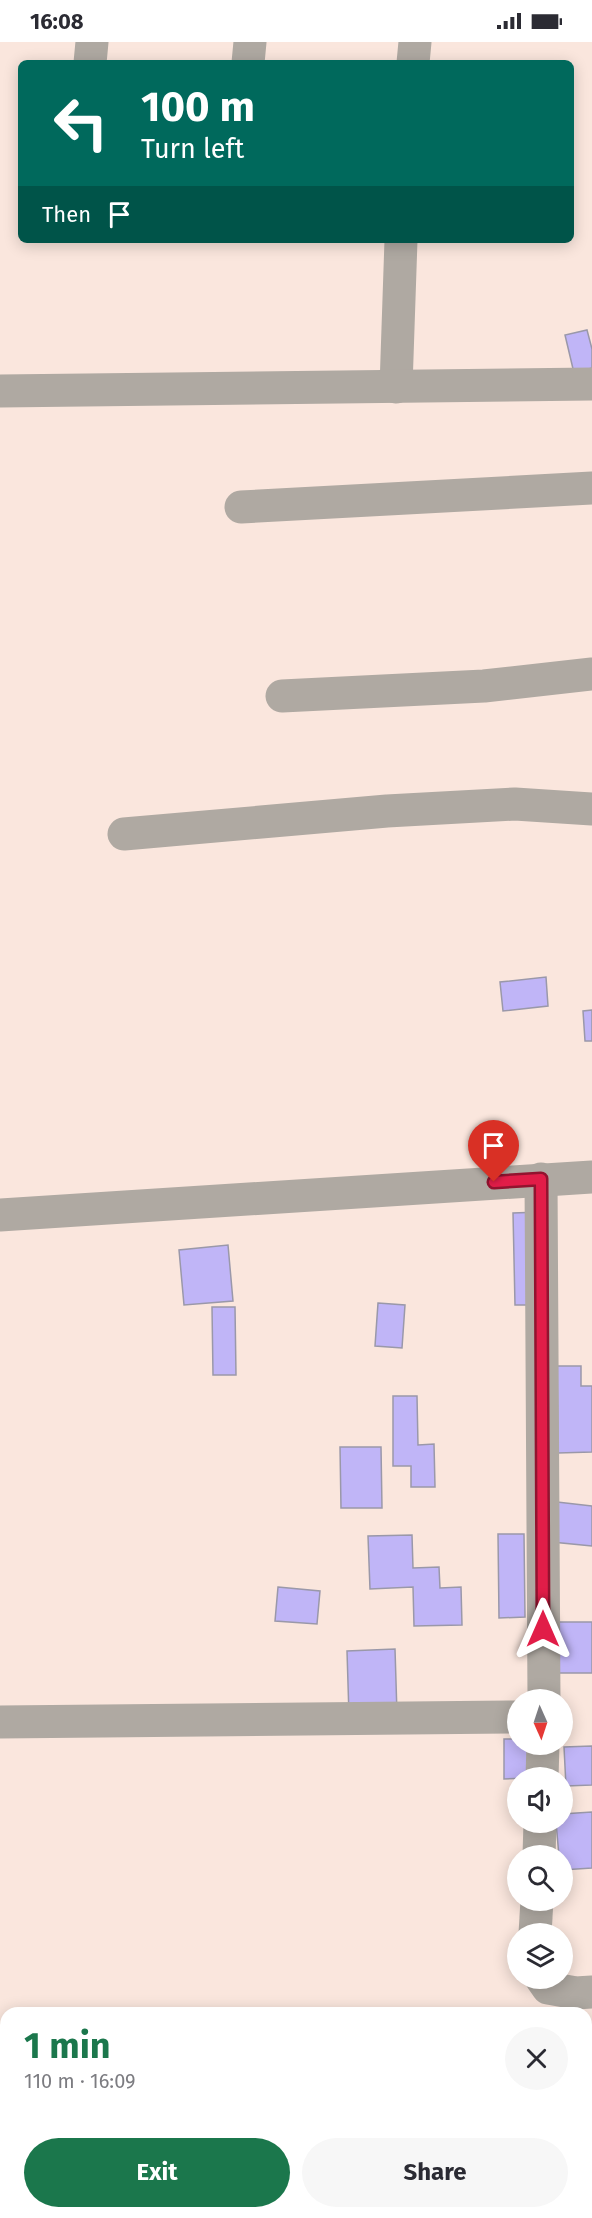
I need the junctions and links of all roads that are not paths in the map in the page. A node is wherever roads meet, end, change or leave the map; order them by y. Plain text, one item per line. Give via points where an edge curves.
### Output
1 (92, 42) edge
2 (250, 42) edge
3 (415, 42) edge
4 (90, 60) edge
5 (248, 60) edge
6 (413, 60) edge
7 (401, 243) edge
8 (592, 384) edge
9 (396, 387) junction
10 (0, 392) edge
11 (592, 488) edge
12 (241, 507) dead end
13 (592, 674) edge
14 (282, 696) dead end
15 (592, 809) edge
16 (124, 834) dead end
17 (592, 1177) edge
18 (541, 1179) junction
19 (0, 1215) edge
20 (544, 1689) edge
21 (507, 1717) edge
22 (0, 1722) edge
23 (554, 1989) edge
24 (592, 1992) edge

1 - 4 street
2 - 5 street
3 - 6 street
7 - 9 street
8 - 9 street
9 - 10 street
11 - 12 street
13 - 14 street via 484,686
15 - 16 street via 515,804
17 - 18 street
18 - 19 street
18 - 20 street
21 - 22 street
23 - 24 street

